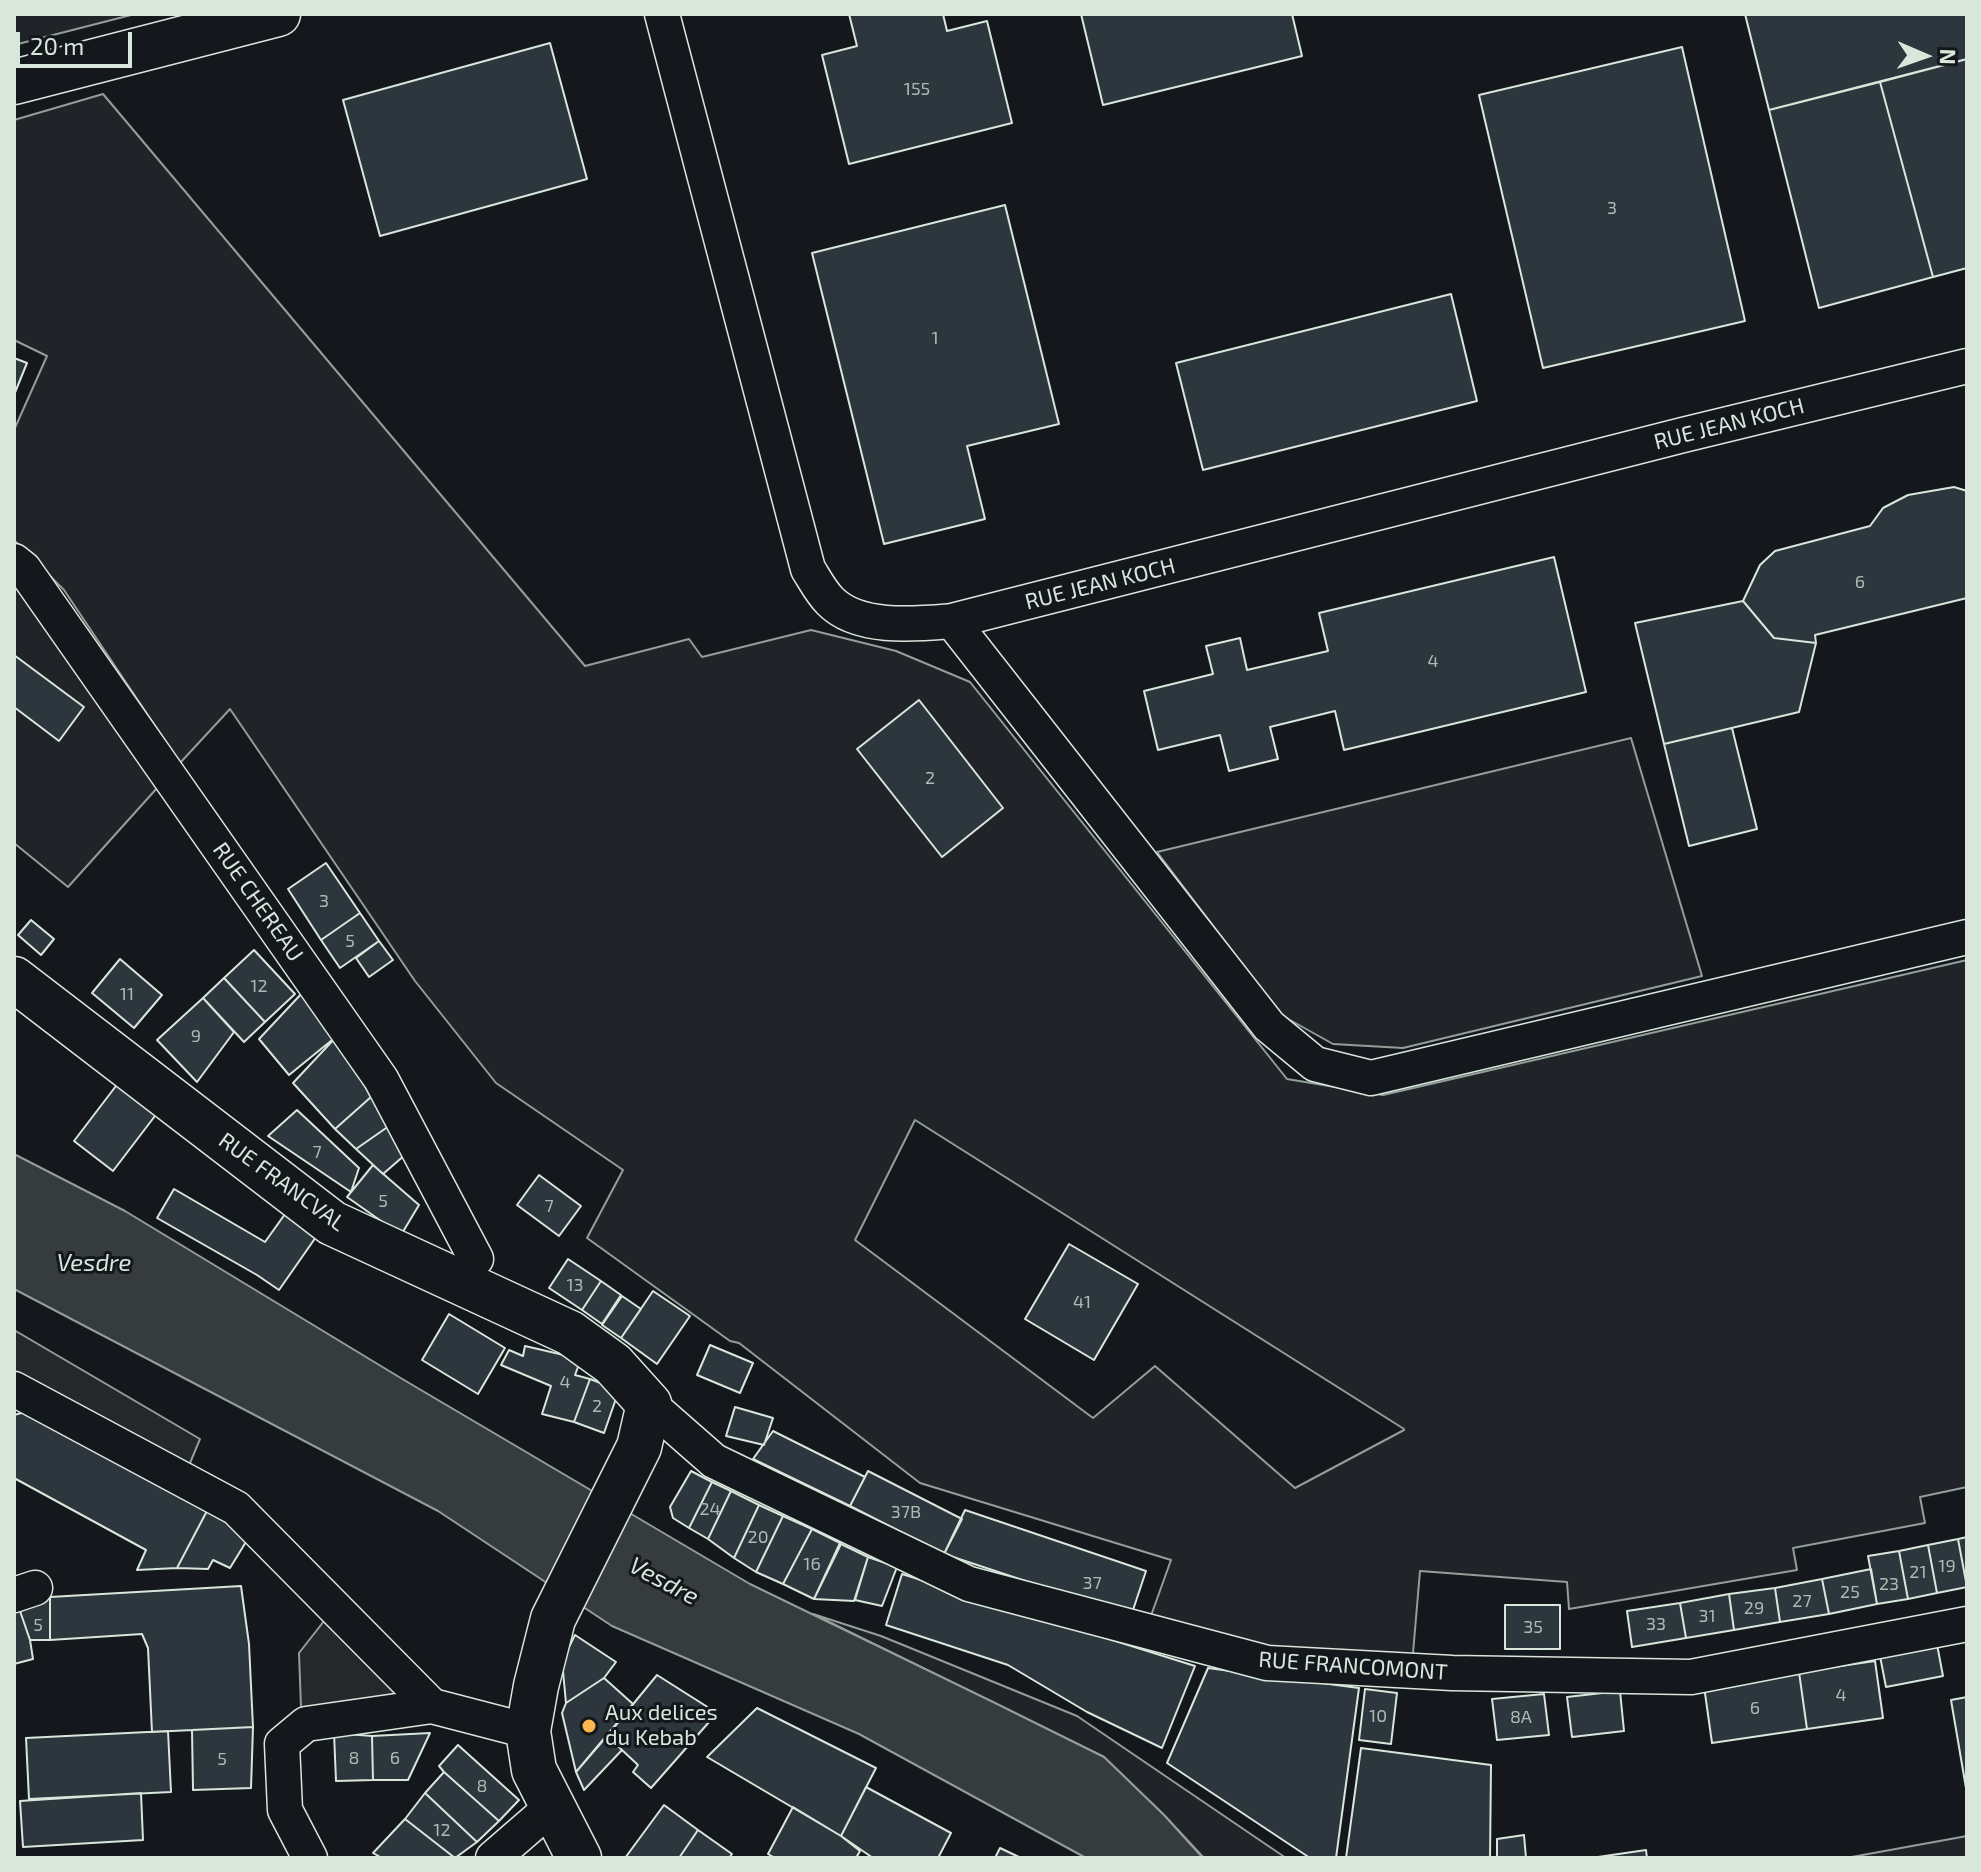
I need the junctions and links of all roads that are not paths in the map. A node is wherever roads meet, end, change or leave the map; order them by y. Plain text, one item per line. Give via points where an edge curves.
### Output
1 (278, 14) edge
2 (662, 14) edge
3 (14, 82) edge
4 (1967, 366) edge
5 (14, 561) edge
6 (952, 621) junction
7 (1967, 937) edge
8 (14, 979) edge
9 (476, 1259) dead end
10 (14, 1389) edge
11 (649, 1404) junction
12 (1967, 1624) edge
13 (432, 1706) junction
14 (528, 1731) junction
15 (553, 1806) junction
16 (310, 1858) edge
17 (493, 1858) edge
18 (579, 1858) edge

1 - 3 street
2 - 6 street, RUE JEAN KOCH via 808,569 831,602 853,616 902,625
4 - 6 street, RUE JEAN KOCH
5 - 9 street, RUE CHEREAU via 78,644 381,1079
6 - 7 street via 1269,1026 1315,1064 1371,1078
8 - 11 street, RUE FRANCVAL via 332,1223 570,1333 613,1364
10 - 13 street via 236,1508
11 - 12 street, RUE FRANCOMONT via 714,1461 969,1584 1267,1663 1691,1677
11 - 14 street via 639,1447 553,1619
13 - 14 street
13 - 16 street via 306,1724 282,1744 285,1810
14 - 15 street via 534,1770
15 - 17 street
15 - 18 street

